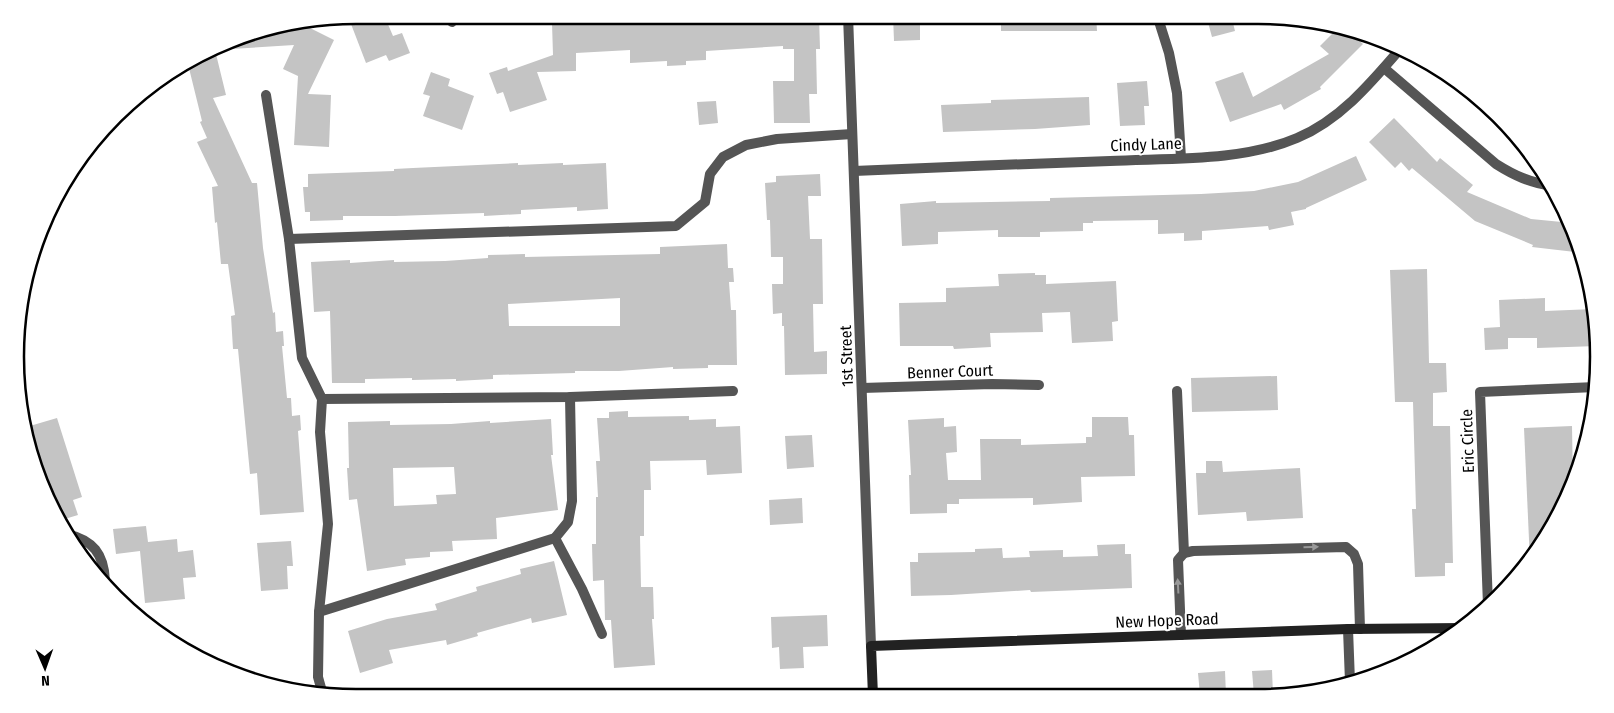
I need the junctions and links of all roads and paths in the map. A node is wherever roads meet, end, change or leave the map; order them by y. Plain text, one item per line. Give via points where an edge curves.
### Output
1 (848, 24) edge
2 (1160, 24) edge
3 (1396, 54) edge
4 (1384, 68) junction
5 (266, 95) dead end
6 (852, 134) junction
7 (1181, 158) junction
8 (854, 170) junction
9 (1542, 184) edge
10 (289, 239) junction
11 (1039, 385) dead end
12 (1589, 387) edge
13 (862, 388) junction
14 (733, 390) dead end
15 (1177, 391) dead end
16 (570, 397) junction
17 (322, 399) junction
18 (77, 536) edge
19 (555, 538) junction
20 (1184, 553) junction
21 (105, 574) edge
22 (1488, 597) edge
23 (319, 612) junction
24 (1449, 628) edge
25 (1348, 629) junction
26 (1360, 629) junction
27 (602, 634) dead end
28 (1180, 635) junction
29 (872, 646) junction
30 (1350, 676) edge
31 (321, 687) edge
32 (873, 689) edge

1 - 6 street, 1st Street
2 - 7 street via 1177,93
3 - 4 street, Cindy Lane
4 - 7 street, Cindy Lane via 1352,102 1298,138 1238,155
4 - 9 street via 1496,164 1513,175
5 - 10 street
6 - 8 street, 1st Street
6 - 10 street via 776,139 746,145 723,158 710,174 705,202 676,226
7 - 8 street, Cindy Lane
8 - 13 street, 1st Street
10 - 17 street via 302,358
11 - 13 street, Benner Court
12 - 22 street, Eric Circle via 1480,392
13 - 29 street, 1st Street
14 - 16 street
15 - 20 street
16 - 17 street
16 - 19 street via 572,502 568,522
17 - 23 street via 320,432 328,524
18 - 21 street via 92,546
19 - 23 street
19 - 27 street
20 -> 26 street via 1346,547 1358,564
28 -> 20 street via 1177,569 1178,560
23 - 31 street
24 - 26 main road, New Hope Road
25 - 26 main road, New Hope Road
25 - 28 main road, New Hope Road
25 - 30 street
28 - 29 main road, New Hope Road
29 - 32 main road, 1st Street

